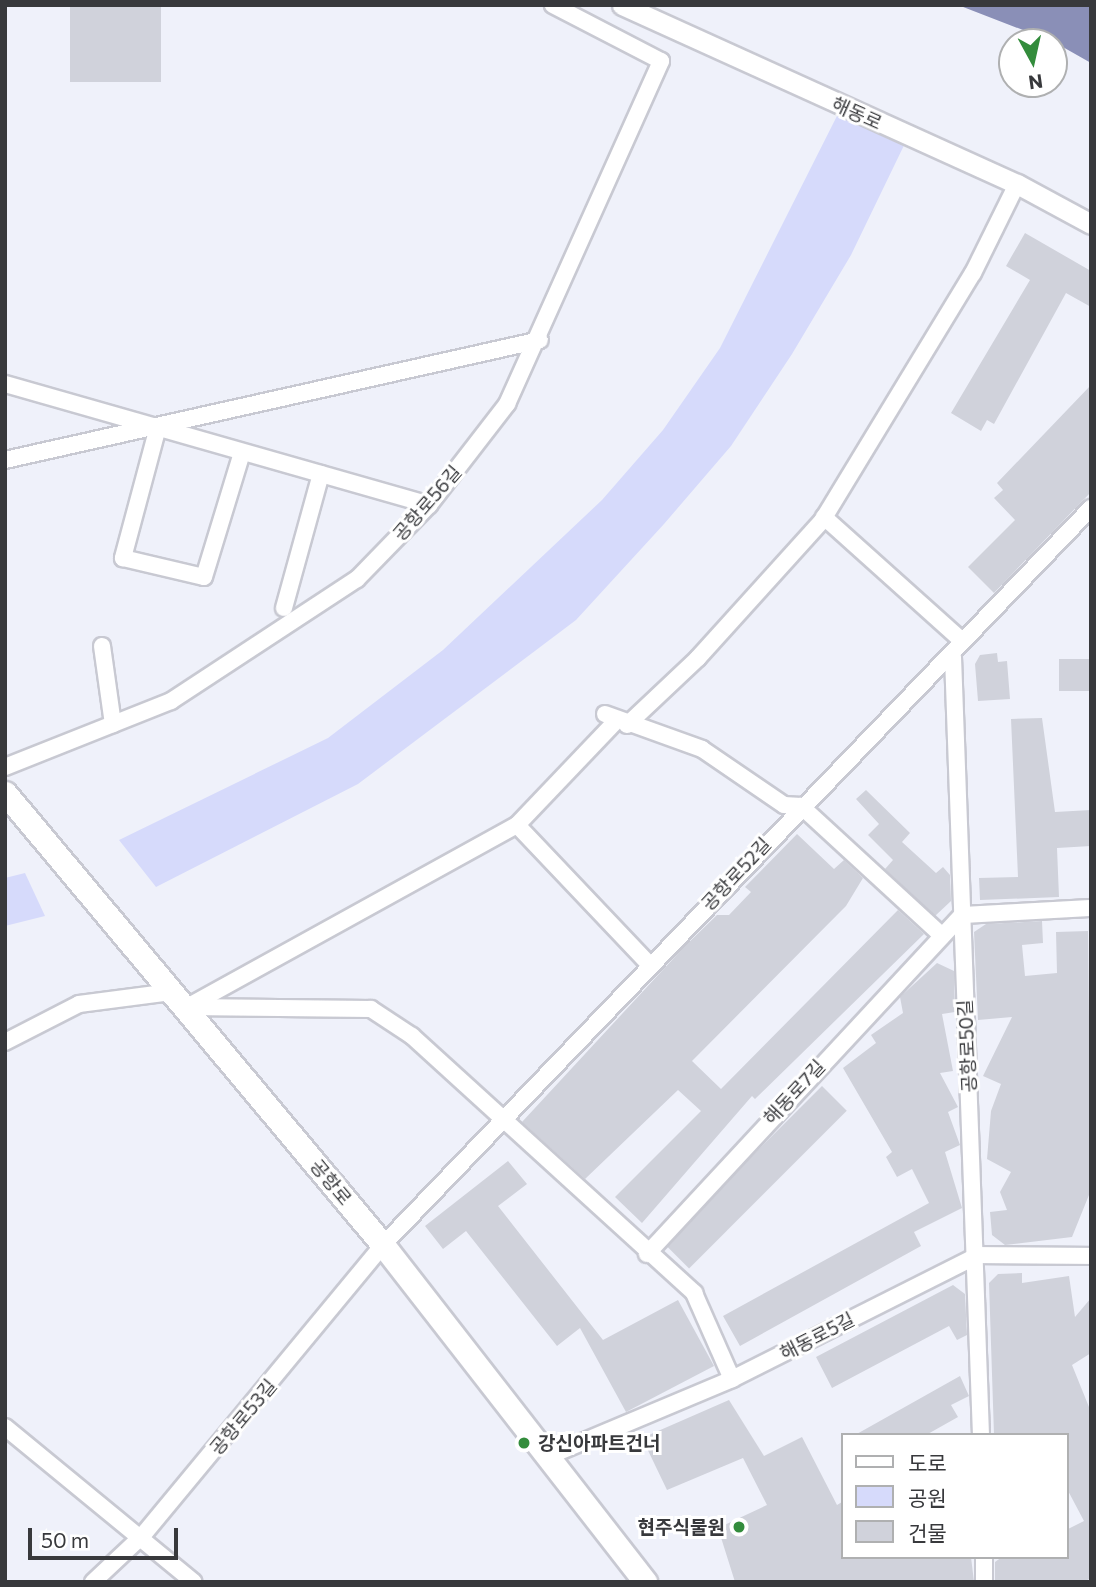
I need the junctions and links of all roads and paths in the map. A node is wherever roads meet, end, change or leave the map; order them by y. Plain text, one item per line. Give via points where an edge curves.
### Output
1 (553, 5) edge
2 (622, 5) edge
3 (1017, 184) junction
4 (1091, 224) edge
5 (540, 340) junction
6 (5, 384) edge
7 (158, 427) junction
8 (242, 453) junction
9 (5, 460) edge
10 (321, 474) junction
11 (429, 505) junction
12 (1091, 508) edge
13 (824, 517) junction
14 (284, 608) dead end
15 (962, 641) junction
16 (102, 646) dead end
17 (953, 657) junction
18 (616, 719) junction
19 (113, 724) junction
20 (5, 767) edge
21 (5, 793) edge
22 (800, 806) junction
23 (517, 825) junction
24 (1091, 908) edge
25 (962, 915) junction
26 (940, 934) junction
27 (650, 965) junction
28 (171, 992) junction
29 (5, 1042) edge
30 (499, 1121) junction
31 (383, 1245) junction
32 (648, 1254) junction
33 (978, 1255) junction
34 (1091, 1256) edge
35 (732, 1379) junction
36 (5, 1427) edge
37 (981, 1433) edge
38 (549, 1456) junction
39 (143, 1535) junction
40 (984, 1559) edge
41 (93, 1582) edge
42 (194, 1582) edge
43 (645, 1582) edge
44 (984, 1582) edge

1 - 5 street, 공항로56길 via 662,61
2 - 3 street, 해동로
3 - 4 street, 해동로
3 - 13 street via 973,273
5 - 7 street
5 - 11 street, 공항로56길 via 507,404
6 - 7 street
7 - 8 street
7 - 8 street via 123,558 204,578
7 - 9 street
8 - 10 street
10 - 11 street
10 - 14 street
11 - 19 street, 공항로56길 via 357,579 171,701
12 - 15 street, 공항로52길
13 - 15 street
13 - 18 street via 698,657
15 - 17 street, 공항로52길
16 - 19 street
17 - 22 street, 공항로52길
17 - 25 street, 공항로50길
18 - 22 street via 702,749 784,804
18 - 23 street
19 - 20 street, 공항로56길
21 - 28 main road, 공항로
22 - 26 street
22 - 27 street, 공항로52길
23 - 27 street
23 - 30 street via 187,1007 372,1009 412,1036
24 - 25 street
25 - 26 street, 해동로7길
25 - 33 street, 공항로50길
26 - 32 street, 해동로7길
27 - 30 street, 공항로52길
28 - 29 street via 79,1004
28 - 31 main road, 공항로
30 - 31 street, 공항로52길
30 - 32 street
31 - 38 main road, 공항로
31 - 39 street, 공항로53길
32 - 35 street via 694,1293
33 - 34 street, 해동로5길
33 - 35 street, 해동로5길
33 - 37 street, 공항로50길
35 - 38 street, 해동로5길
36 - 39 street
38 - 43 main road, 공항로
39 - 41 street, 공항로53길
39 - 42 street
40 - 44 street

